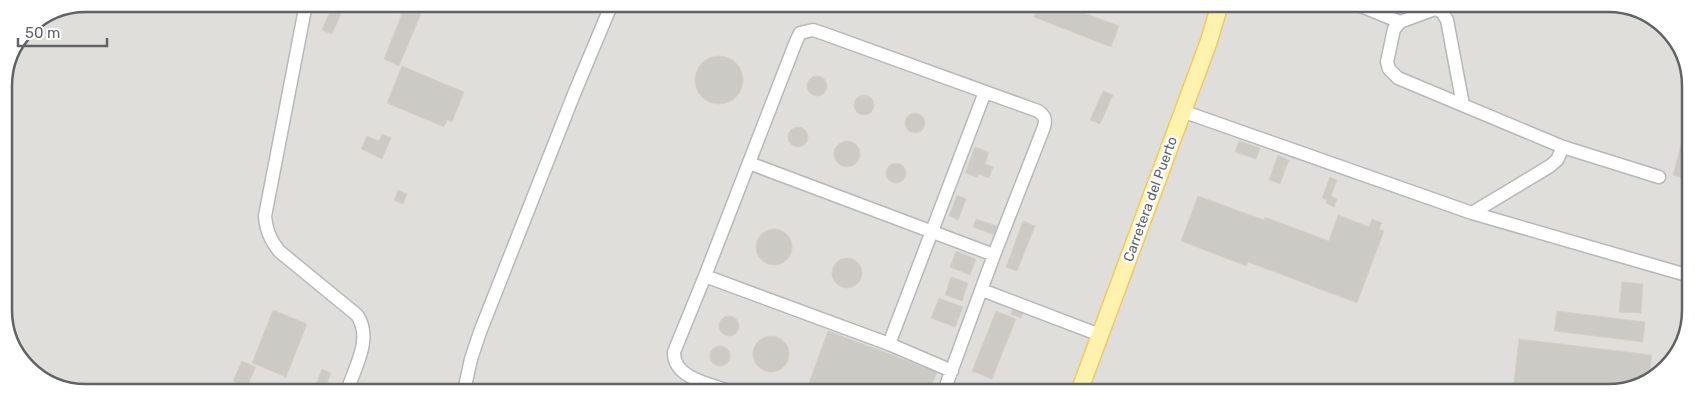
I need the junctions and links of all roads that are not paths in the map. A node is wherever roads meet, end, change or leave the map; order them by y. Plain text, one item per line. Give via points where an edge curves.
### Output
1 (304, 13) edge
2 (608, 13) edge
3 (1217, 13) edge
4 (1378, 13) edge
5 (1424, 13) edge
6 (1443, 13) edge
7 (1400, 22) junction
8 (985, 92) junction
9 (1463, 105) junction
10 (1182, 111) junction
11 (1563, 147) junction
12 (749, 163) junction
13 (1659, 177) dead end
14 (1472, 213) junction
15 (932, 232) junction
16 (994, 255) junction
17 (1682, 274) edge
18 (705, 276) junction
19 (982, 290) junction
20 (1100, 335) junction
21 (889, 344) junction
22 (952, 371) junction
23 (947, 383) edge
24 (1082, 383) edge
25 (349, 384) edge
26 (466, 384) edge
27 (709, 384) edge

1 - 25 lane via 265,216 266,228 279,251 362,322 364,342
2 - 26 lane via 480,332
3 - 10 main road, Carretera del Puerto
4 - 7 lane
5 - 7 lane
6 - 9 lane via 1447,20
7 - 9 lane via 1394,29 1387,62 1389,70 1398,78
8 - 12 lane via 813,30 800,33
8 - 15 lane
8 - 16 lane via 1038,111 1045,120
9 - 11 lane
10 - 14 lane
10 - 20 main road, Carretera del Puerto
11 - 13 lane
11 - 14 lane via 1550,166
12 - 15 lane
12 - 18 lane
14 - 17 lane
15 - 16 lane
15 - 21 lane
16 - 19 lane
18 - 21 lane
18 - 27 lane via 674,352 674,360 680,371
19 - 20 lane
19 - 22 lane
20 - 24 main road, Carretera del Puerto
21 - 22 lane
22 - 23 lane

